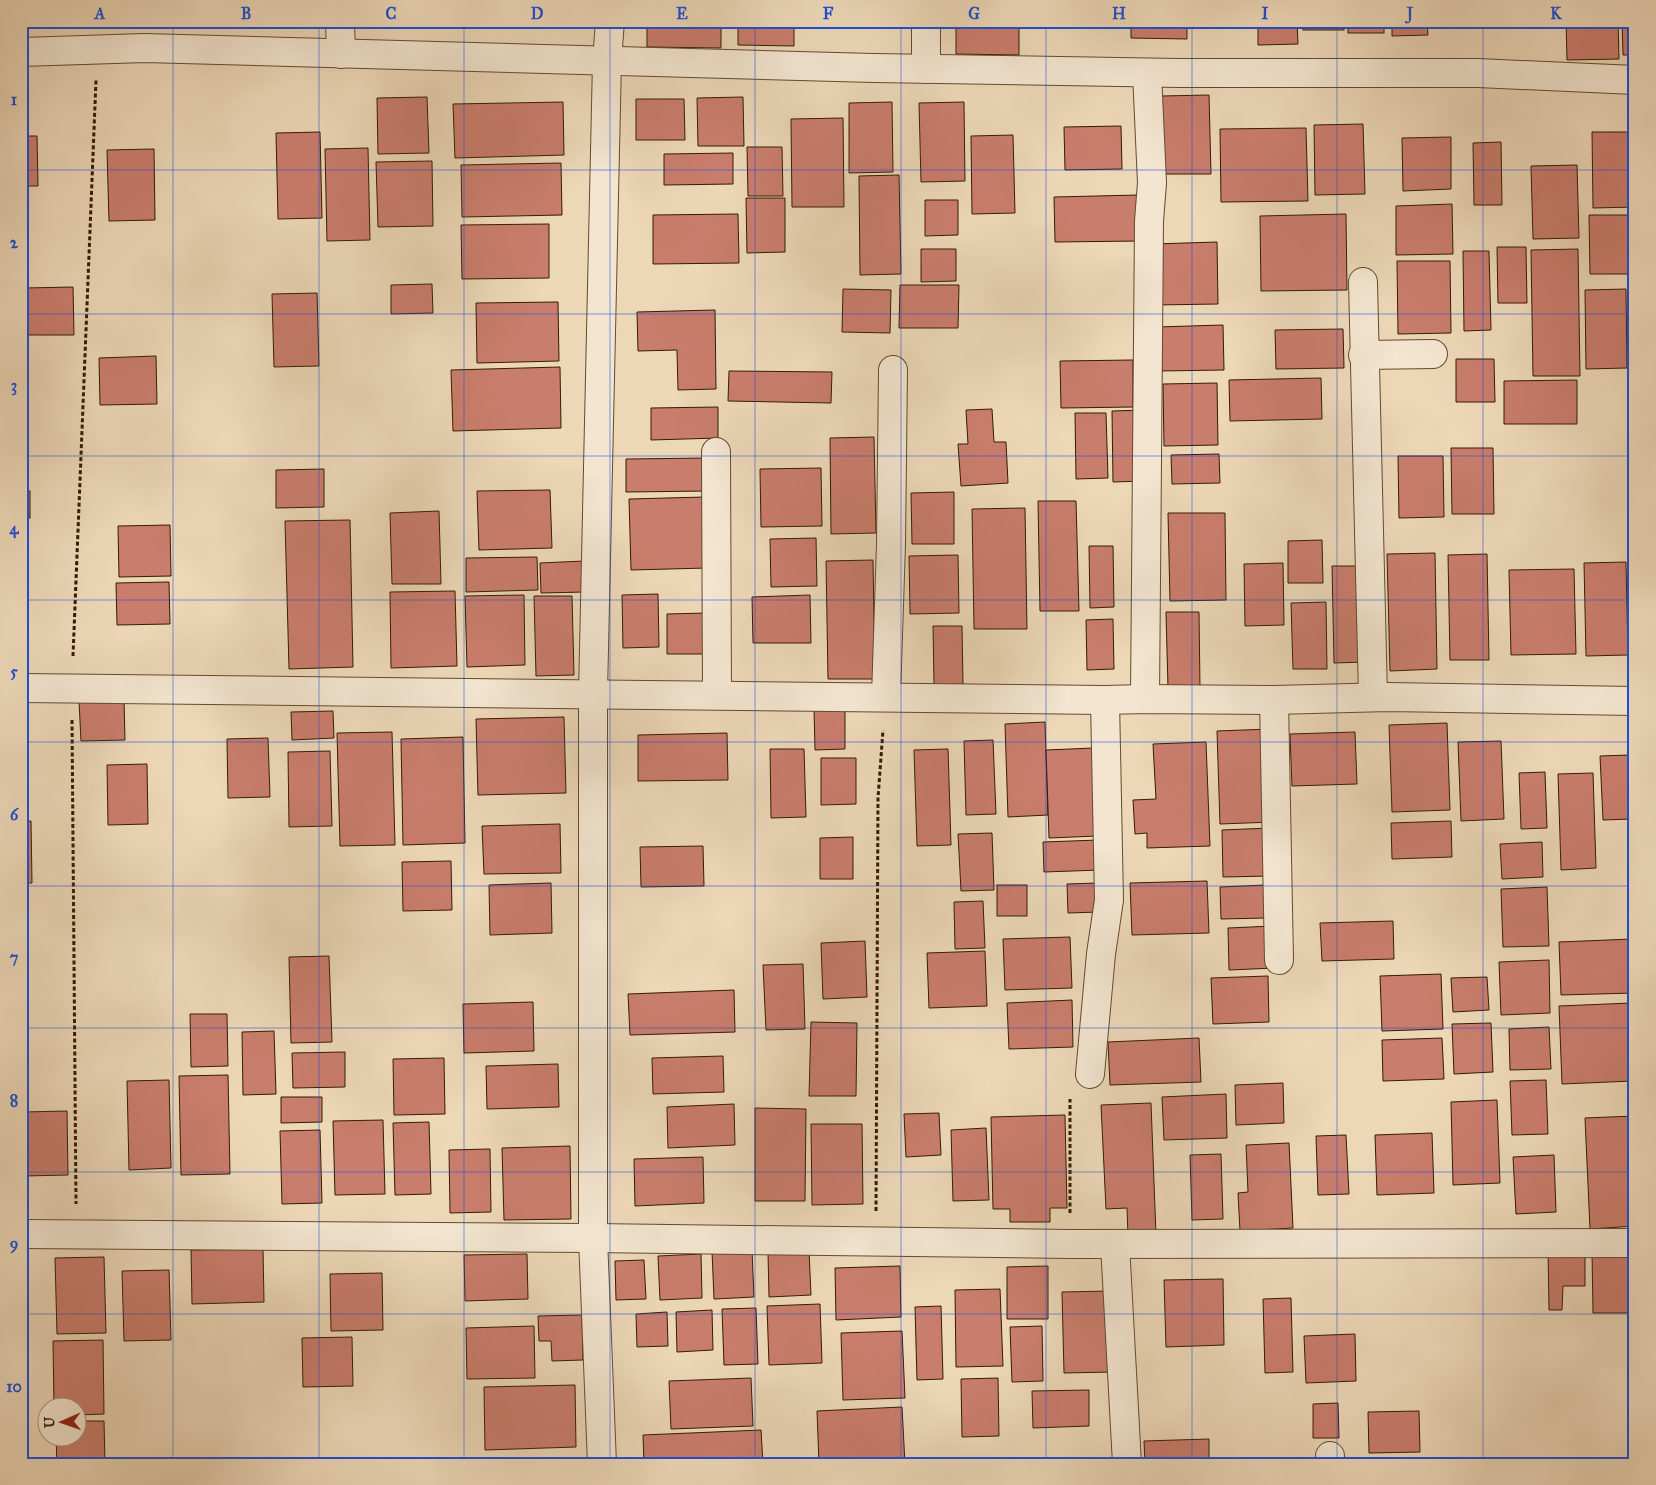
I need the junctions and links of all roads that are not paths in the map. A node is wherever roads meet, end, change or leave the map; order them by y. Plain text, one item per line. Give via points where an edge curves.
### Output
1 (340, 21) edge
2 (610, 21) edge
3 (926, 21) edge
4 (21, 52) edge
5 (341, 54) junction
6 (607, 61) junction
7 (926, 69) junction
8 (1147, 73) junction
9 (1635, 80) edge
10 (1362, 282) dead end
11 (1433, 354) dead end
12 (1363, 355) junction
13 (893, 370) dead end
14 (716, 452) dead end
15 (21, 688) edge
16 (593, 694) junction
17 (717, 695) junction
18 (886, 697) junction
19 (1373, 697) junction
20 (1145, 699) junction
21 (1105, 700) junction
22 (1274, 700) junction
23 (1635, 701) edge
24 (1279, 960) dead end
25 (1090, 1074) road end
26 (21, 1234) edge
27 (593, 1238) junction
28 (1635, 1243) edge
29 (1116, 1244) junction
30 (602, 1464) edge
31 (1127, 1464) edge

1 - 5 street
2 - 6 street
3 - 7 street
4 - 5 street via 145,48
5 - 6 street
6 - 7 street
6 - 16 street
7 - 8 street
8 - 9 street via 1478,73
8 - 20 street via 1152,183
10 - 12 street
11 - 12 street
12 - 19 street
13 - 18 street
14 - 17 street
15 - 16 street
16 - 17 street
16 - 27 street
17 - 18 street
18 - 21 street
19 - 22 street
19 - 23 street
20 - 21 street
20 - 22 street
21 - 25 street via 1109,900
22 - 24 street
26 - 27 street
27 - 29 street
27 - 30 street
28 - 29 street
29 - 31 street

